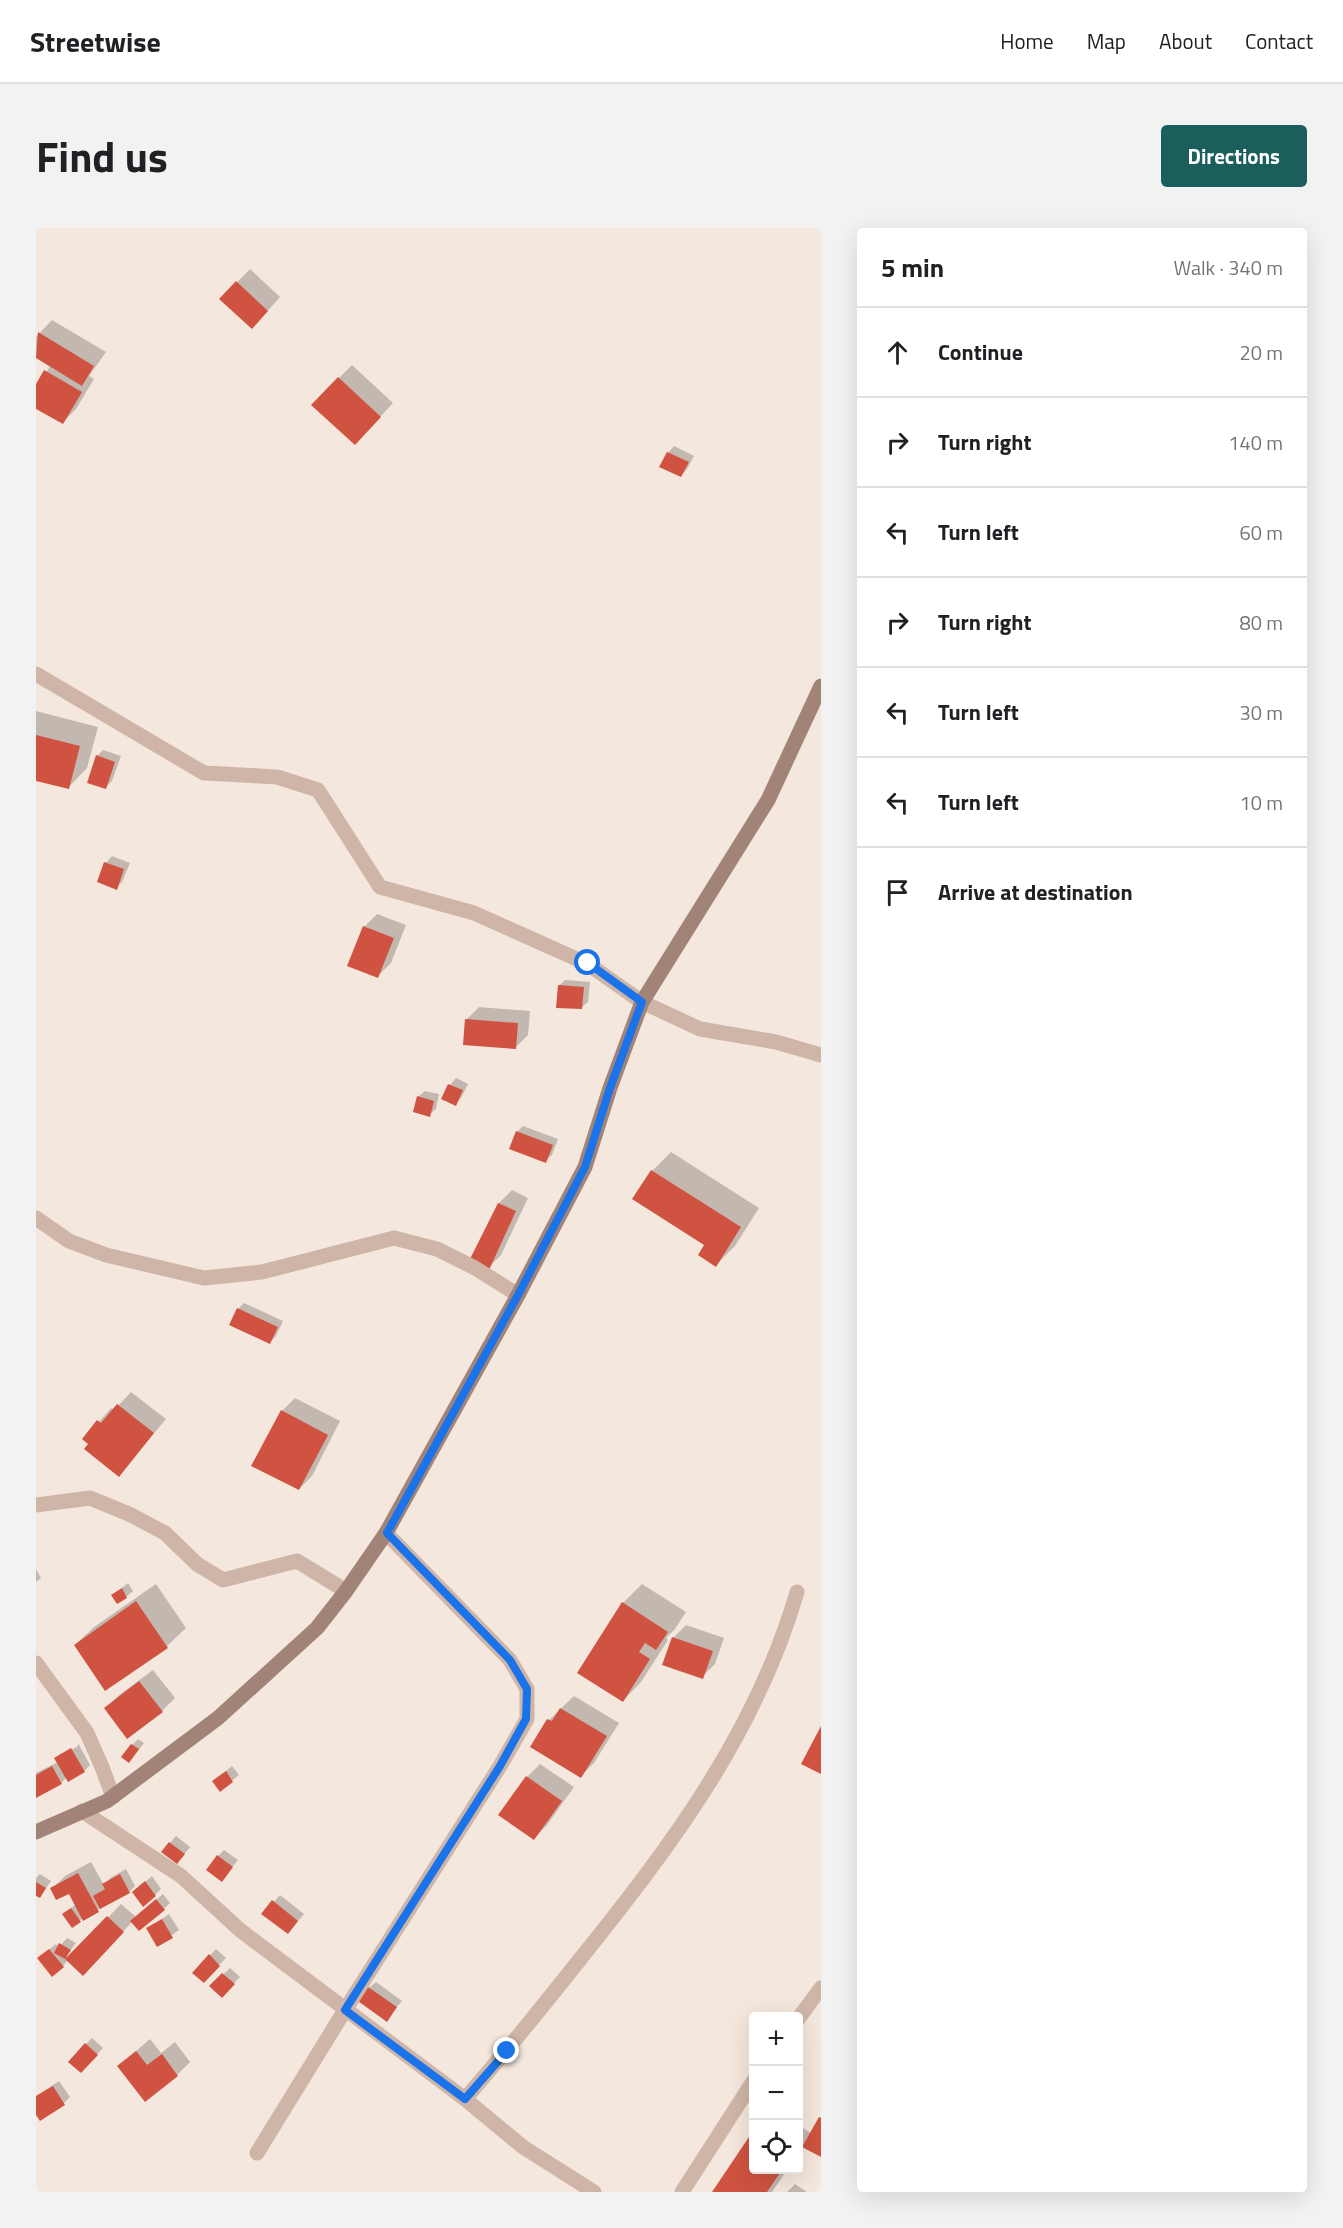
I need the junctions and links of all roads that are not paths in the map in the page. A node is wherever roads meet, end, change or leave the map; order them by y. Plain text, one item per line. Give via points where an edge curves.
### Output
1 (36, 674) edge
2 (821, 686) edge
3 (642, 1002) junction
4 (821, 1055) edge
5 (36, 1218) edge
6 (518, 1295) junction
7 (36, 1505) edge
8 (387, 1533) junction
9 (346, 1592) junction
10 (797, 1592) dead end
11 (36, 1663) edge
12 (113, 1797) junction
13 (82, 1811) junction
14 (36, 1832) edge
15 (821, 1988) edge
16 (345, 2010) junction
17 (803, 2012) edge
18 (749, 2086) edge
19 (465, 2099) junction
20 (257, 2152) dead end
21 (594, 2192) edge
22 (682, 2192) edge

1 - 3 street via 204,773 277,777 318,790 380,887 474,913 588,963
2 - 3 street via 768,800
3 - 4 street via 700,1029 776,1042
3 - 6 street via 585,1167
5 - 6 street via 69,1241 106,1255 204,1278 262,1272 394,1238 436,1249
6 - 8 street
7 - 9 street via 90,1498 165,1533 196,1564 223,1580 297,1562
8 - 9 street
8 - 16 street via 510,1660 527,1689 526,1719
9 - 12 street via 317,1628 218,1718
10 - 19 street via 785,1633 758,1697 709,1784 655,1865
11 - 12 street via 87,1733
12 - 13 street
13 - 14 street
13 - 16 street via 181,1876 240,1930
15 - 17 street
16 - 19 street
16 - 20 street
18 - 22 street
19 - 21 street via 523,2147

